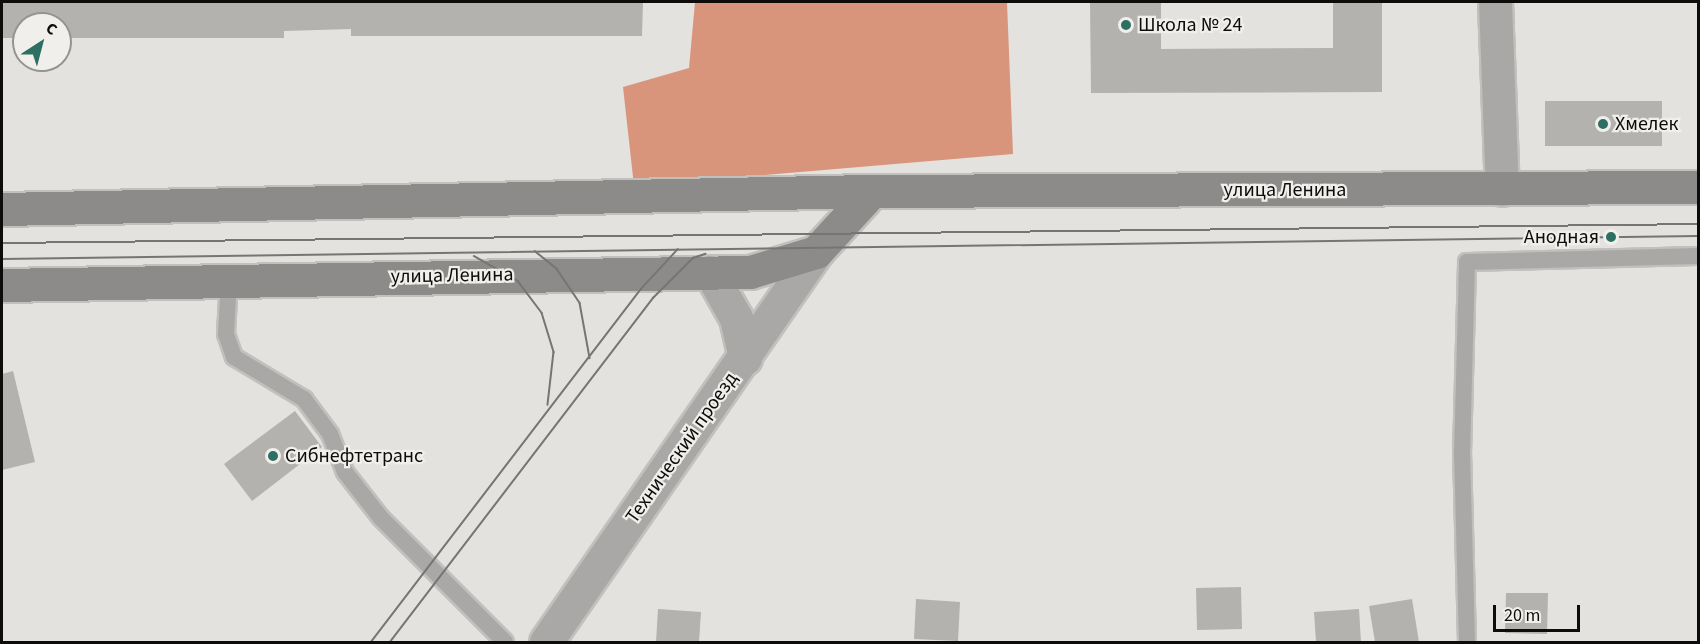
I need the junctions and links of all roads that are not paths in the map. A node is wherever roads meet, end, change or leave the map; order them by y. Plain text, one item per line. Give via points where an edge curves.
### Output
1 (1495, 2) edge
2 (1698, 187) edge
3 (1503, 189) junction
4 (872, 191) junction
5 (2, 209) edge
6 (816, 252) junction
7 (1698, 256) edge
8 (710, 272) junction
9 (229, 280) junction
10 (2, 285) edge
11 (745, 358) junction
12 (505, 642) edge
13 (546, 642) edge
14 (1467, 642) edge

1 - 3 street
2 - 3 main road, улица Ленина
3 - 4 main road, улица Ленина
4 - 5 main road, улица Ленина
4 - 6 main road
6 - 8 main road, улица Ленина via 750,272
6 - 11 street, Технический проезд
7 - 14 lane via 1467,262 1462,455
8 - 9 main road, улица Ленина
8 - 11 street via 736,318
9 - 10 main road, улица Ленина
9 - 12 lane via 226,333 234,357 304,399 330,434 345,472 381,518
11 - 13 street, Технический проезд

